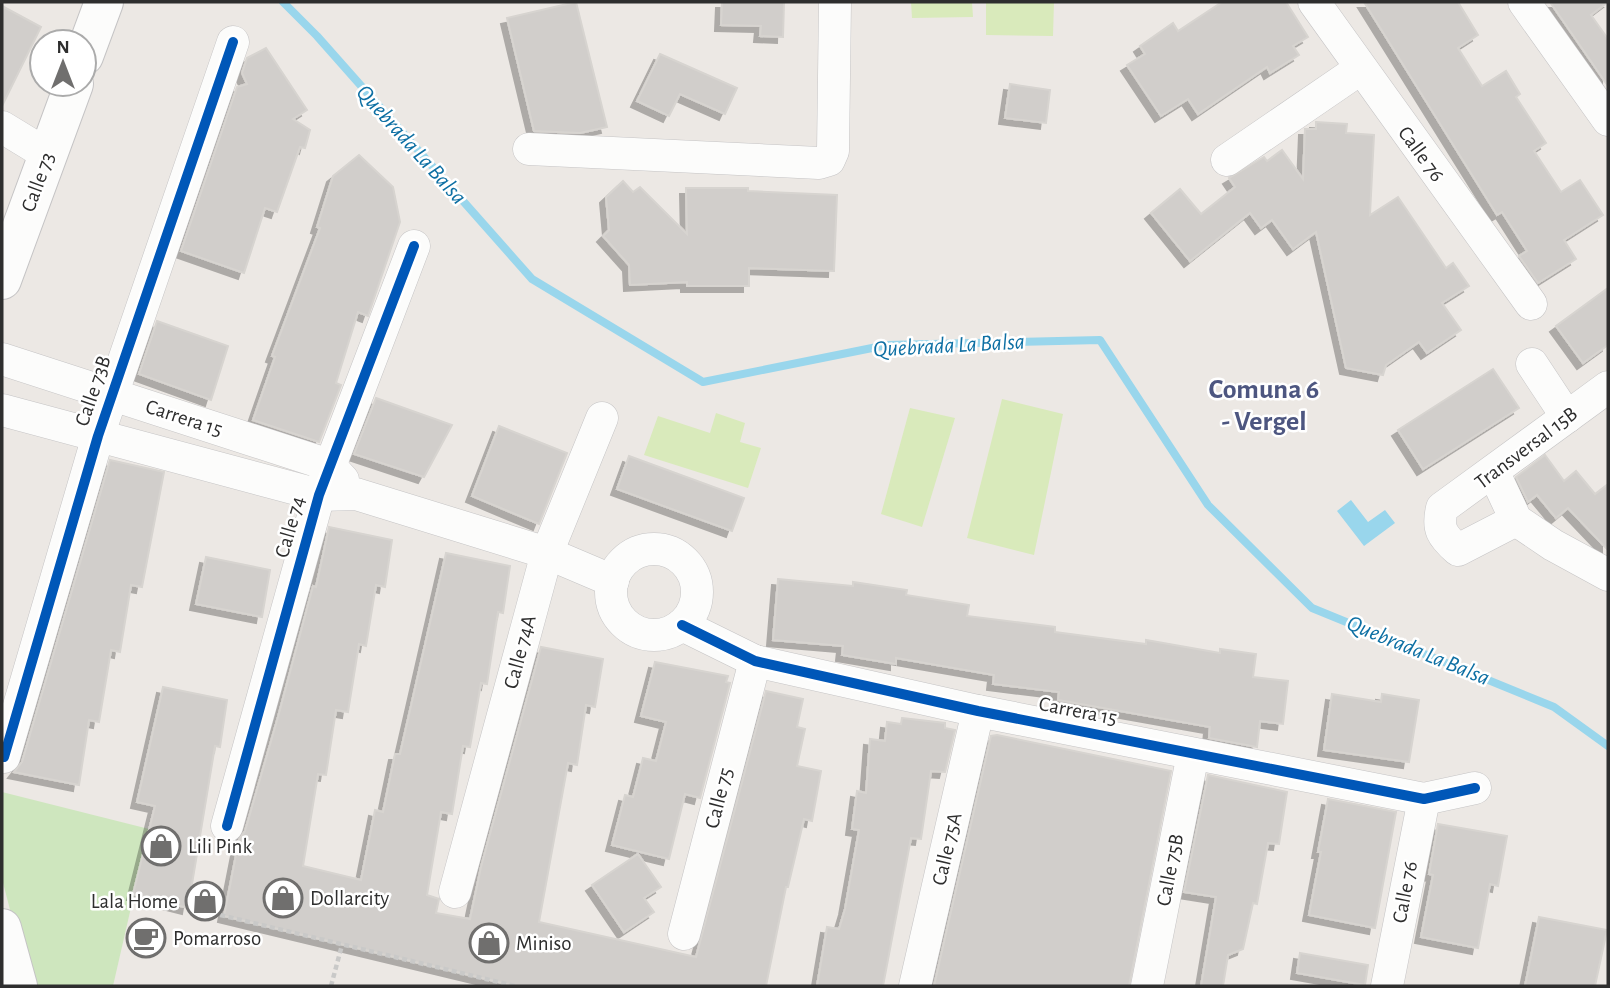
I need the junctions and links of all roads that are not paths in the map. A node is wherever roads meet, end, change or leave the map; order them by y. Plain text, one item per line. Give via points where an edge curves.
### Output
1 (104, 2) edge
2 (835, 2) edge
3 (1314, 2) edge
4 (1524, 2) edge
5 (94, 28) edge
6 (233, 42) dead end
7 (1360, 69) junction
8 (69, 98) edge
9 (1608, 120) edge
10 (8, 130) edge
11 (529, 149) dead end
12 (48, 155) junction
13 (1227, 160) dead end
14 (414, 246) dead end
15 (2, 280) edge
16 (1531, 304) dead end
17 (2, 359) edge
18 (1532, 364) dead end
19 (1608, 387) edge
20 (112, 394) junction
21 (2, 410) edge
22 (1567, 417) junction
23 (602, 418) dead end
24 (98, 436) junction
25 (329, 465) junction
26 (1494, 473) junction
27 (356, 494) junction
28 (319, 495) junction
29 (1516, 520) junction
30 (547, 553) junction
31 (1608, 575) edge
32 (613, 581) junction
33 (682, 625) junction
34 (755, 661) junction
35 (978, 711) junction
36 (1193, 754) junction
37 (4, 757) dead end
38 (1475, 788) dead end
39 (1424, 799) junction
40 (227, 826) dead end
41 (455, 892) dead end
42 (2, 928) edge
43 (684, 934) dead end
44 (18, 986) edge
45 (915, 986) edge
46 (1147, 986) edge
47 (1387, 986) edge

1 - 5 street
2 - 11 street via 833,151 829,160
3 - 7 street, Calle 76
4 - 9 street
6 - 20 street, Calle 73B
7 - 13 street
7 - 16 street, Calle 76
8 - 12 street, Calle 73
10 - 12 street
12 - 15 street, Calle 73
14 - 25 street, Calle 74
17 - 20 street, Carrera 15
18 - 22 street
19 - 22 street, Transversal 15B
20 - 24 street, Calle 73B
20 - 25 street, Carrera 15
21 - 24 street, Carrera 15
22 - 26 street, Transversal 15B
23 - 30 street, Calle 74A
24 - 28 street, Carrera 15
24 - 37 street, Calle 73B
25 - 27 street, Carrera 15
25 - 28 street, Calle 74
26 - 29 street
26 - 29 street, Transversal 15B via 1443,508 1438,524 1443,537 1458,550
27 - 28 street, Carrera 15
27 - 30 street, Carrera 15
28 - 40 street, Calle 74
29 - 31 street
30 - 32 street, Carrera 15
30 - 41 street, Calle 74A
32 - 33 street via 614,607 631,628 657,635
32 - 33 street via 629,558 642,551 657,549 677,556 693,572 697,586 697,601
33 - 34 street, Carrera 15
34 - 35 street, Carrera 15
34 - 43 street, Calle 75
35 - 36 street, Carrera 15
35 - 45 street, Calle 75A
36 - 39 street, Carrera 15
36 - 46 street, Calle 75B
38 - 39 street, Carrera 15
39 - 47 street, Calle 76
42 - 44 street

